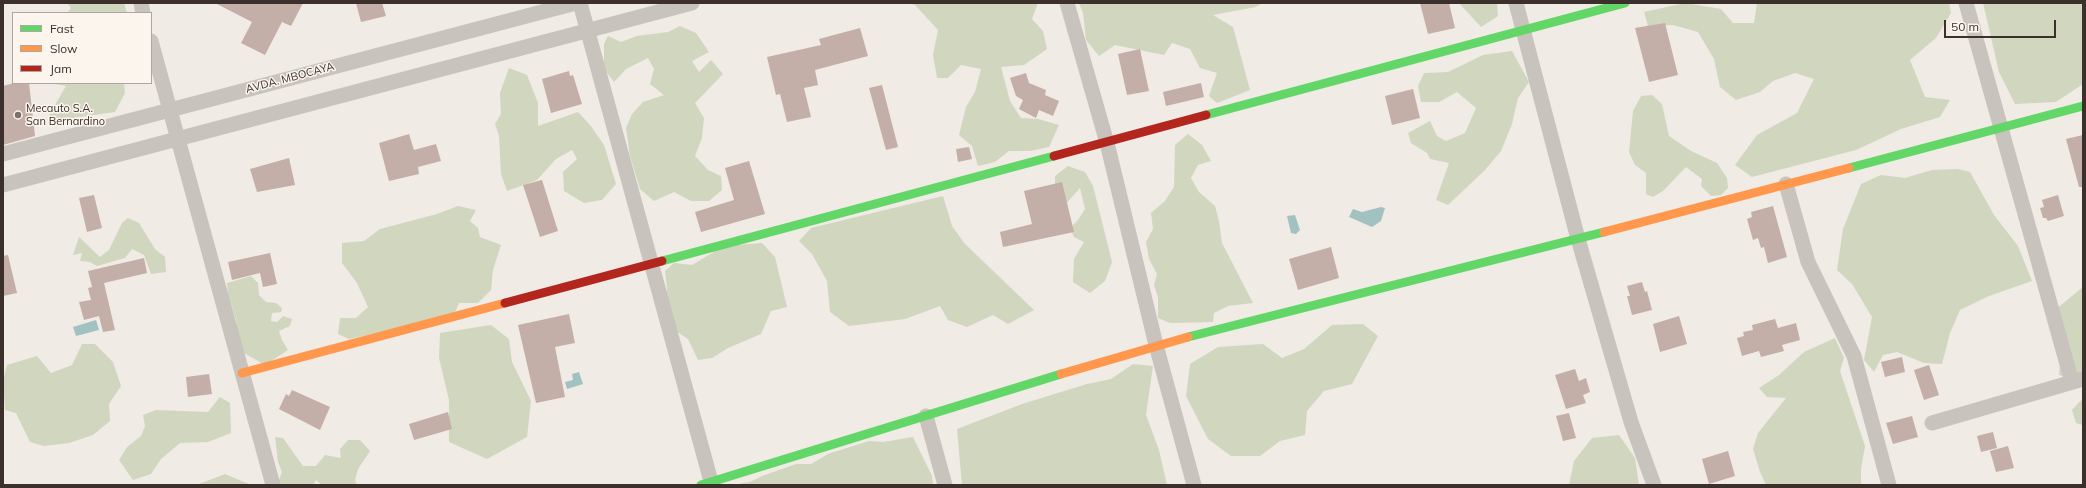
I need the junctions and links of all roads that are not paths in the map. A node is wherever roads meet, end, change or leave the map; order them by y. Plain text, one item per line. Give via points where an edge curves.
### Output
1 (576, 3) edge
2 (580, 3) edge
3 (692, 3) edge
4 (1068, 3) edge
5 (1516, 3) edge
6 (1625, 3) edge
7 (1966, 3) edge
8 (587, 31) junction
9 (1524, 31) junction
10 (152, 45) edge
11 (2083, 106) edge
12 (170, 110) junction
13 (2000, 127) junction
14 (178, 138) junction
15 (1107, 143) junction
16 (3, 154) edge
17 (1786, 184) junction
18 (3, 185) edge
19 (1578, 239) junction
20 (651, 265) junction
21 (1156, 345) junction
22 (242, 374) junction
23 (2078, 380) edge
24 (926, 416) junction
25 (1932, 423) dead end
26 (708, 484) edge
27 (273, 485) edge
28 (945, 485) edge
29 (1194, 485) edge
30 (1654, 485) edge
31 (1889, 485) edge

1 - 12 street, AVDA. MBOCAYA
2 - 8 street
3 - 8 street
4 - 15 street
5 - 9 street
6 - 9 street
7 - 13 street
8 - 14 street
8 - 20 street
9 - 15 street
9 - 19 street
10 - 12 street
11 - 13 street
12 - 14 street
12 - 16 street, AVDA. MBOCAYA
13 - 17 street
13 - 23 street
14 - 18 street
14 - 22 street
15 - 20 street
15 - 21 street
17 - 19 street
17 - 31 street via 1808,262 1854,356
19 - 21 street
19 - 30 street via 1631,422
20 - 22 street
20 - 26 street
21 - 24 street
21 - 29 street
22 - 27 street
23 - 25 street
24 - 26 street
24 - 28 street

